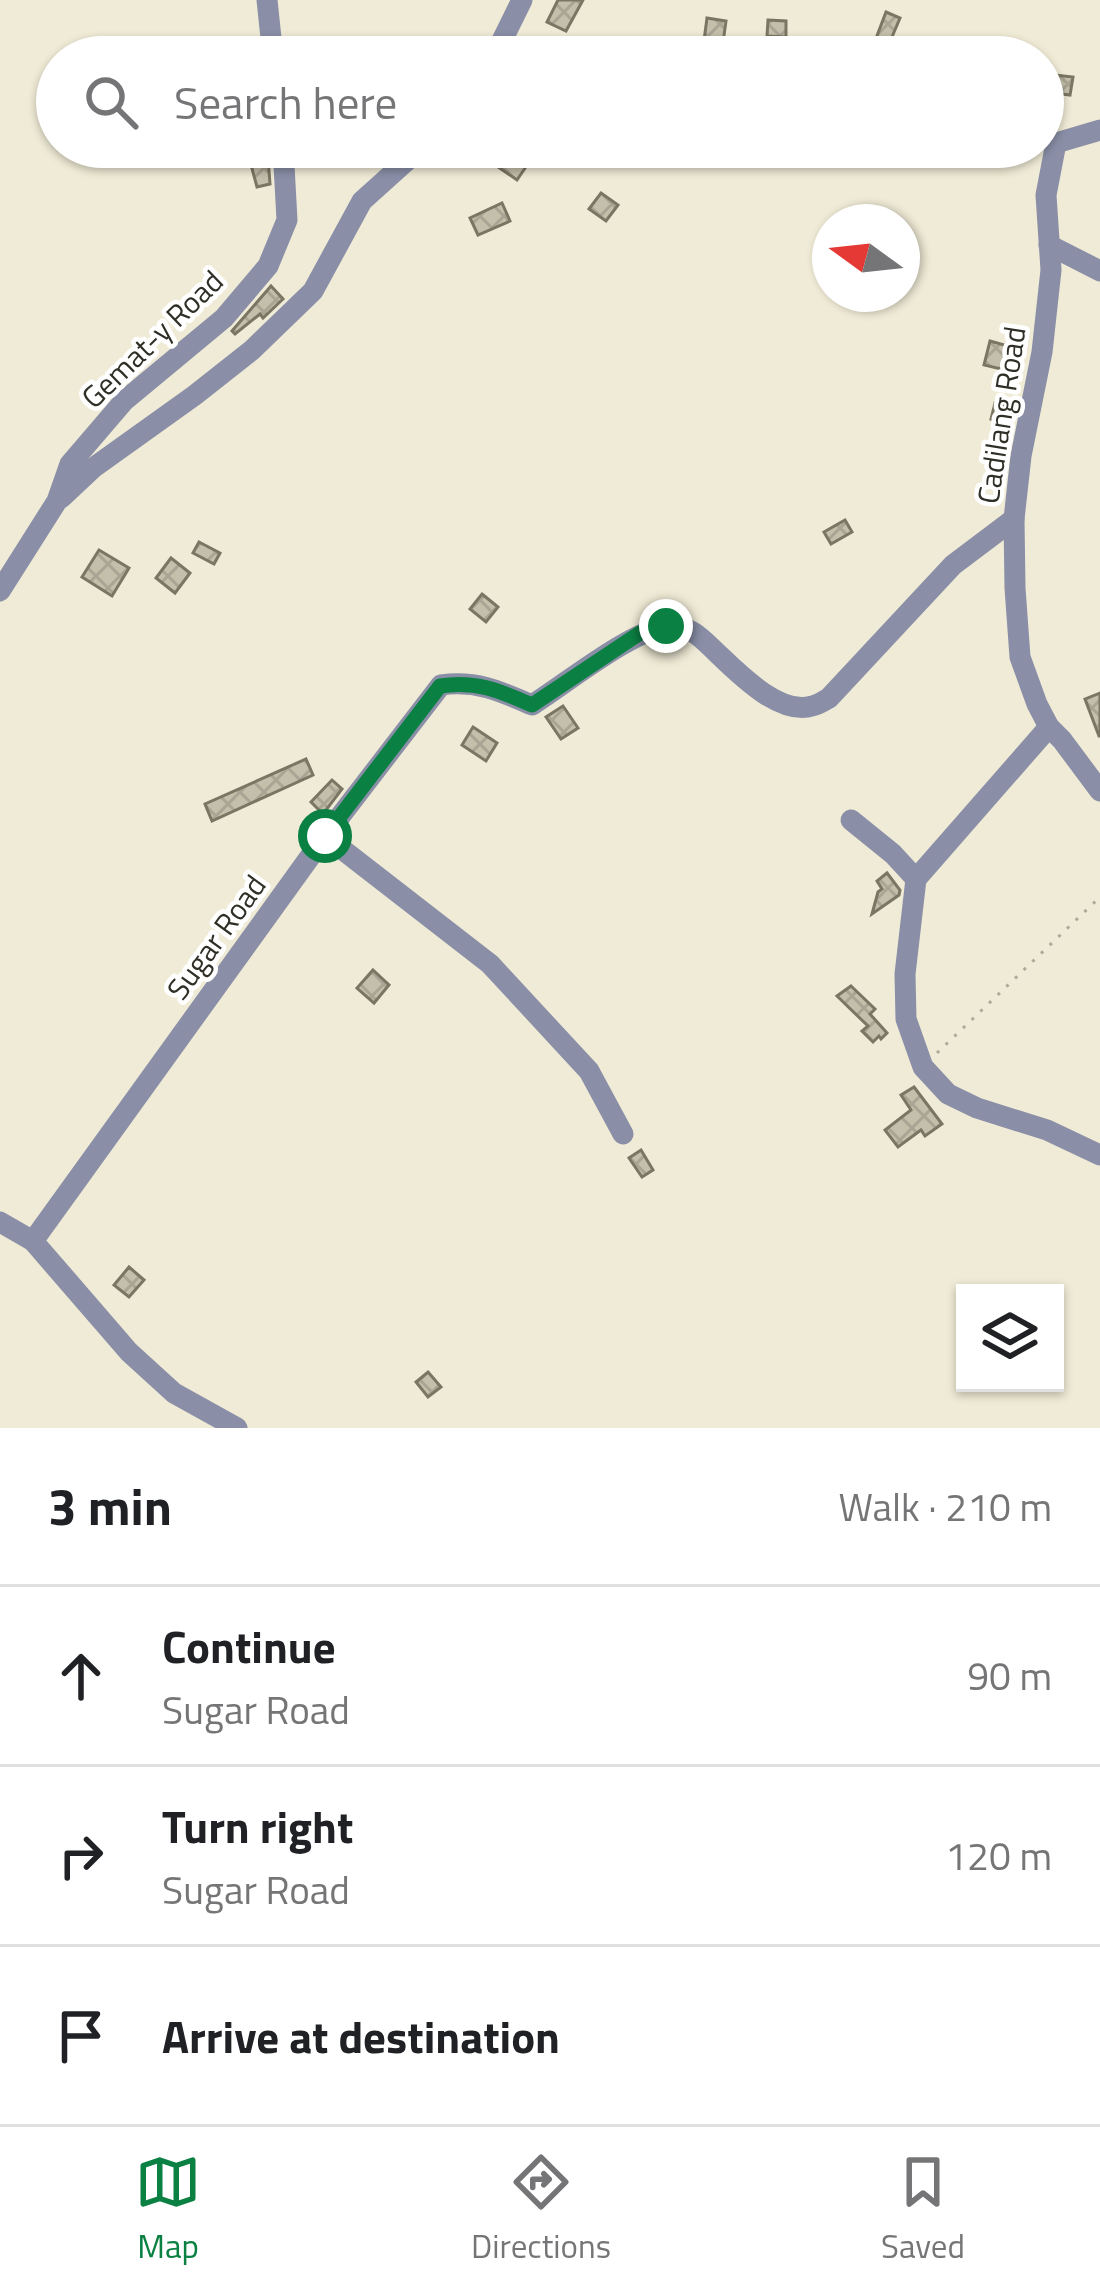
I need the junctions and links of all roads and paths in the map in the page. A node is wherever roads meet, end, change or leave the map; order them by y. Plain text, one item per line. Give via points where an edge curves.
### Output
1 (267, 0) edge
2 (522, 0) edge
3 (271, 36) edge
4 (504, 36) edge
5 (1100, 130) edge
6 (1064, 141) edge
7 (284, 168) edge
8 (399, 168) edge
9 (1051, 168) edge
10 (1049, 244) junction
11 (1100, 271) edge
12 (57, 501) junction
13 (1014, 519) junction
14 (0, 591) edge
15 (1048, 727) junction
16 (1100, 791) edge
17 (851, 820) dead end
18 (325, 836) junction
19 (916, 879) junction
20 (1100, 897) edge
21 (923, 1067) junction
22 (623, 1134) dead end
23 (1100, 1155) edge
24 (0, 1222) edge
25 (33, 1241) junction
26 (237, 1428) edge

1 - 3 street
2 - 4 street
5 - 6 street, Cadilang Road
7 - 12 street, Gemat-y Road via 287,220 268,266 224,317 124,401 70,464
8 - 12 street via 362,201 313,291 283,321
9 - 10 street, Cadilang Road
10 - 11 street
10 - 13 street, Cadilang Road via 1042,352
12 - 14 street
13 - 15 street, Cadilang Road via 1020,657
13 - 18 street, Sugar Road via 953,565 829,698 810,707 761,692 698,634 666,626 640,633 532,705 464,682 440,686
15 - 16 street, Cadilang Road
15 - 19 street
17 - 19 street
18 - 22 street via 490,964 589,1071
18 - 25 street, Sugar Road
19 - 21 street via 905,974 907,1018
20 - 21 path
21 - 23 street via 948,1094
24 - 25 street
25 - 26 street via 129,1352 174,1393

